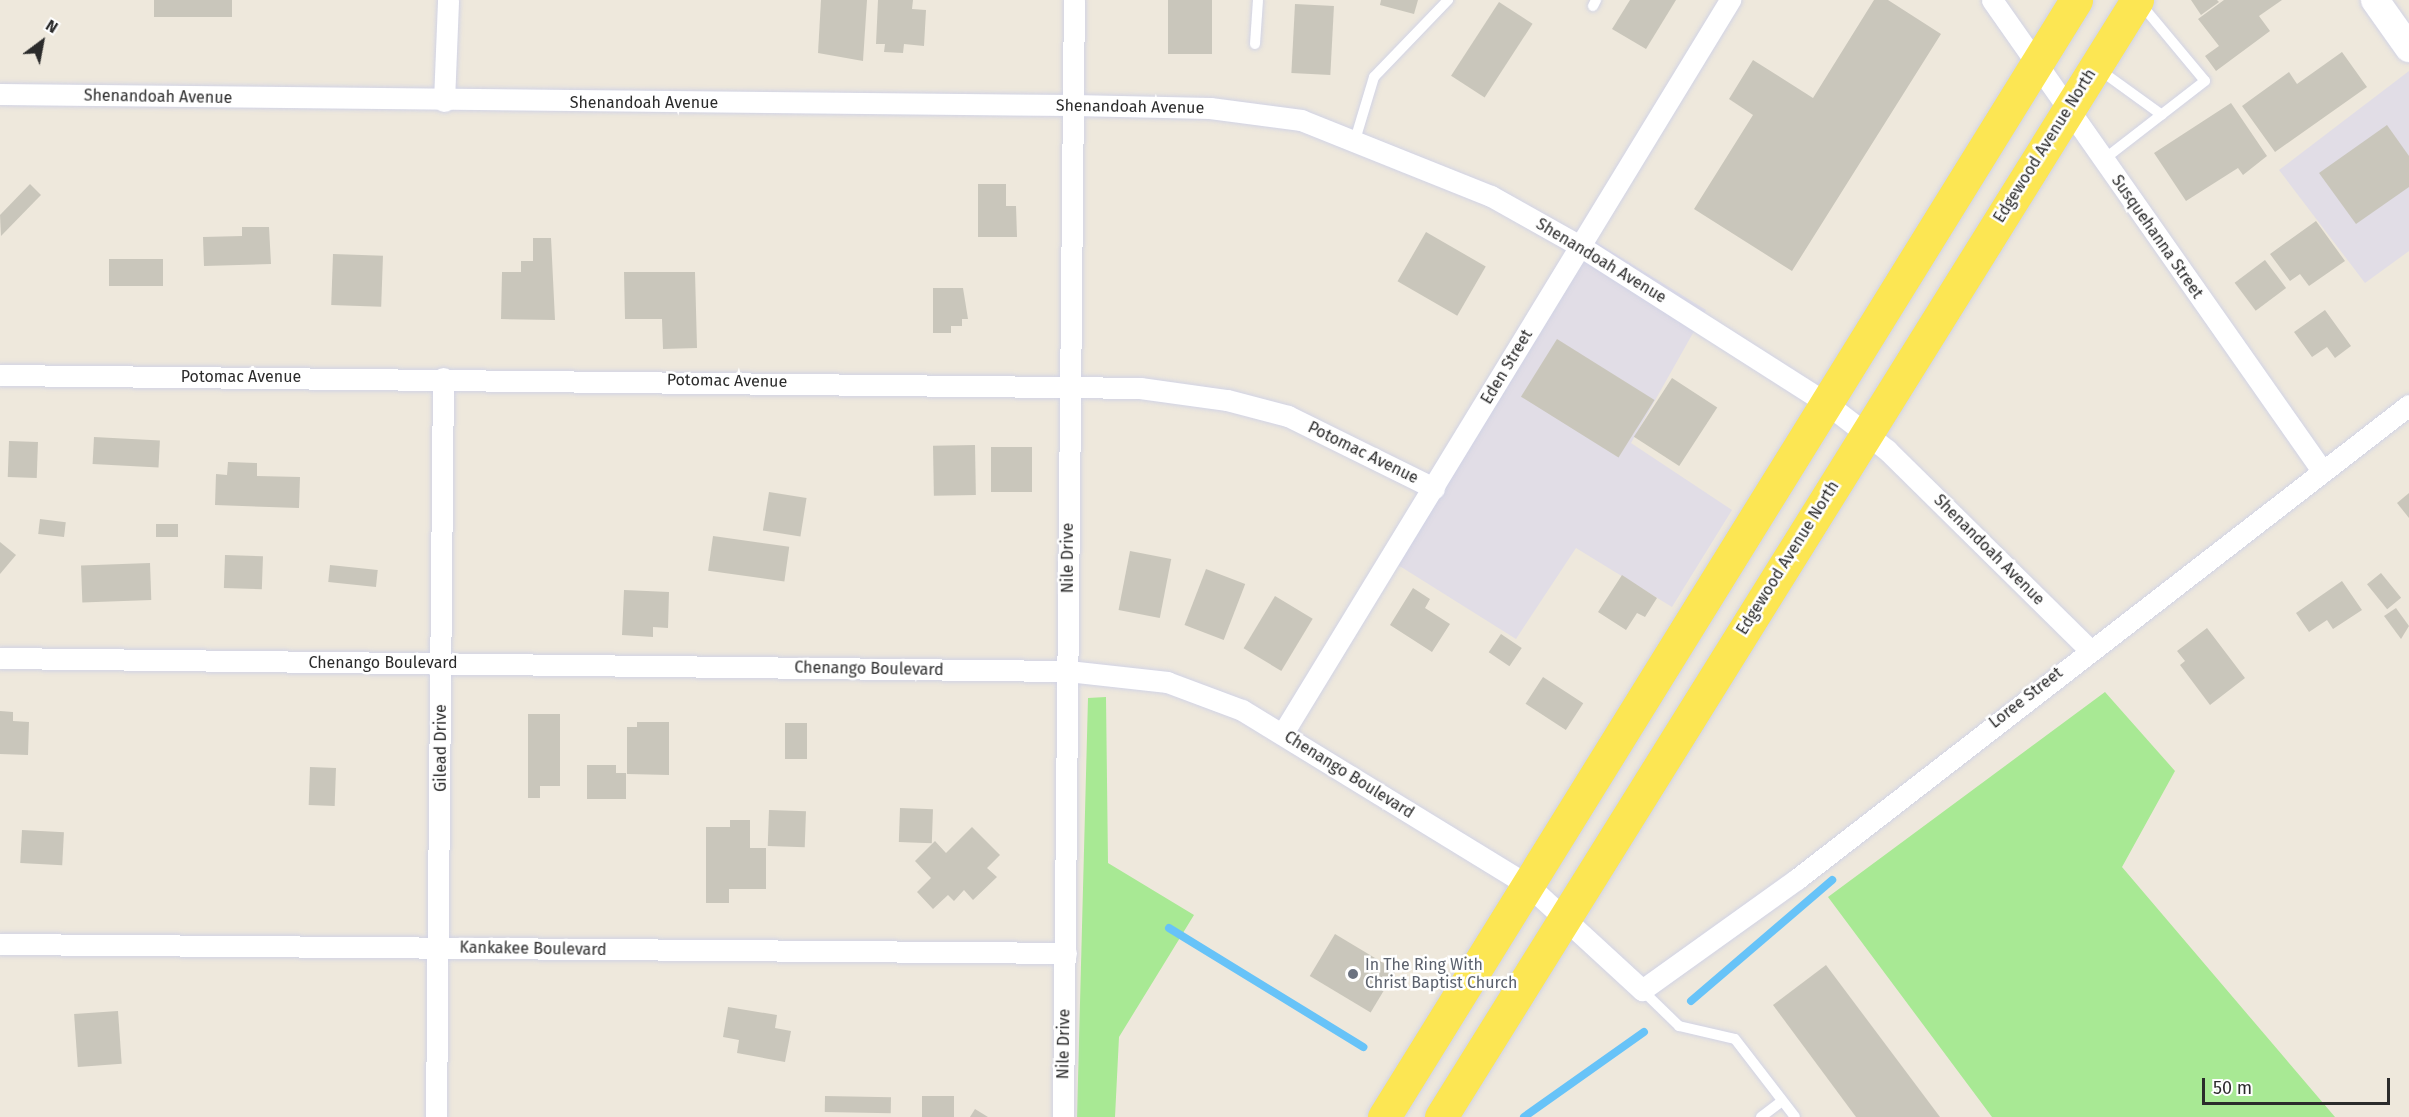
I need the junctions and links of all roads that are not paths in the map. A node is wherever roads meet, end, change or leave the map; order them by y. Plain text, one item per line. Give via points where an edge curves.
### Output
1 (448, 0) edge
2 (1074, 0) edge
3 (1258, 0) edge
4 (1448, 0) edge
5 (1730, 0) edge
6 (1992, 0) edge
7 (2076, 0) edge
8 (2137, 0) edge
9 (2375, 0) edge
10 (1255, 44) dead end
11 (2409, 48) edge
12 (2036, 64) junction
13 (2095, 66) junction
14 (0, 94) edge
15 (444, 101) junction
16 (1073, 105) junction
17 (2068, 110) junction
18 (2162, 114) junction
19 (1355, 140) junction
20 (2103, 160) junction
21 (1580, 246) junction
22 (0, 375) edge
23 (443, 378) junction
24 (1068, 384) junction
25 (1826, 403) junction
26 (2409, 405) edge
27 (1865, 434) junction
28 (2323, 472) junction
29 (1434, 488) junction
30 (2088, 649) junction
31 (0, 658) edge
32 (441, 663) junction
33 (1068, 671) junction
34 (1283, 733) junction
35 (1529, 886) junction
36 (1567, 916) junction
37 (0, 944) edge
38 (440, 948) junction
39 (1066, 953) junction
40 (1642, 990) junction
41 (1782, 1101) junction
42 (436, 1117) edge
43 (1063, 1117) edge
44 (1384, 1117) edge
45 (1441, 1117) edge
46 (1761, 1117) edge
47 (1795, 1117) edge

1 - 15 street
2 - 16 street, Nile Drive
3 - 10 lane
4 - 19 lane via 1374,77
5 - 21 street, Eden Street
6 - 12 street, Susquehanna Street
7 - 12 main road
8 - 13 main road, Edgewood Avenue North
8 - 18 lane via 2205,81
9 - 11 street
12 - 17 street, Susquehanna Street
12 - 25 main road
13 - 17 main road, Edgewood Avenue North
13 - 18 lane
14 - 15 street, Shenandoah Avenue
15 - 16 street, Shenandoah Avenue
16 - 19 street, Shenandoah Avenue via 1210,108 1300,120
16 - 24 street, Nile Drive
17 - 20 street, Susquehanna Street
17 - 27 main road, Edgewood Avenue North
18 - 20 lane
19 - 21 street, Shenandoah Avenue via 1491,196
20 - 28 street, Susquehanna Street
21 - 25 street, Shenandoah Avenue
21 - 29 street, Eden Street
22 - 23 street, Potomac Avenue
23 - 24 street, Potomac Avenue
23 - 32 street, Gilead Drive
24 - 29 street, Potomac Avenue via 1216,398 1288,416
24 - 33 street, Nile Drive
25 - 27 street, Shenandoah Avenue
25 - 35 main road
26 - 28 street, Loree Street
27 - 30 street, Shenandoah Avenue
27 - 36 main road, Edgewood Avenue North
28 - 30 street, Loree Street
29 - 34 street, Eden Street
30 - 40 street, Loree Street via 1788,886
31 - 32 street, Chenango Boulevard
32 - 33 street, Chenango Boulevard
32 - 38 street, Gilead Drive
33 - 34 street, Chenango Boulevard via 1167,682 1242,710
33 - 39 street, Nile Drive
34 - 35 street, Chenango Boulevard
35 - 36 street, Chenango Boulevard
35 - 44 main road
36 - 40 street, Chenango Boulevard
36 - 45 main road, Edgewood Avenue North
37 - 38 street, Kankakee Boulevard
38 - 39 street, Kankakee Boulevard
38 - 42 street, Gilead Drive
39 - 43 street, Nile Drive
40 - 41 lane via 1679,1026 1735,1039
41 - 46 lane
41 - 47 lane

